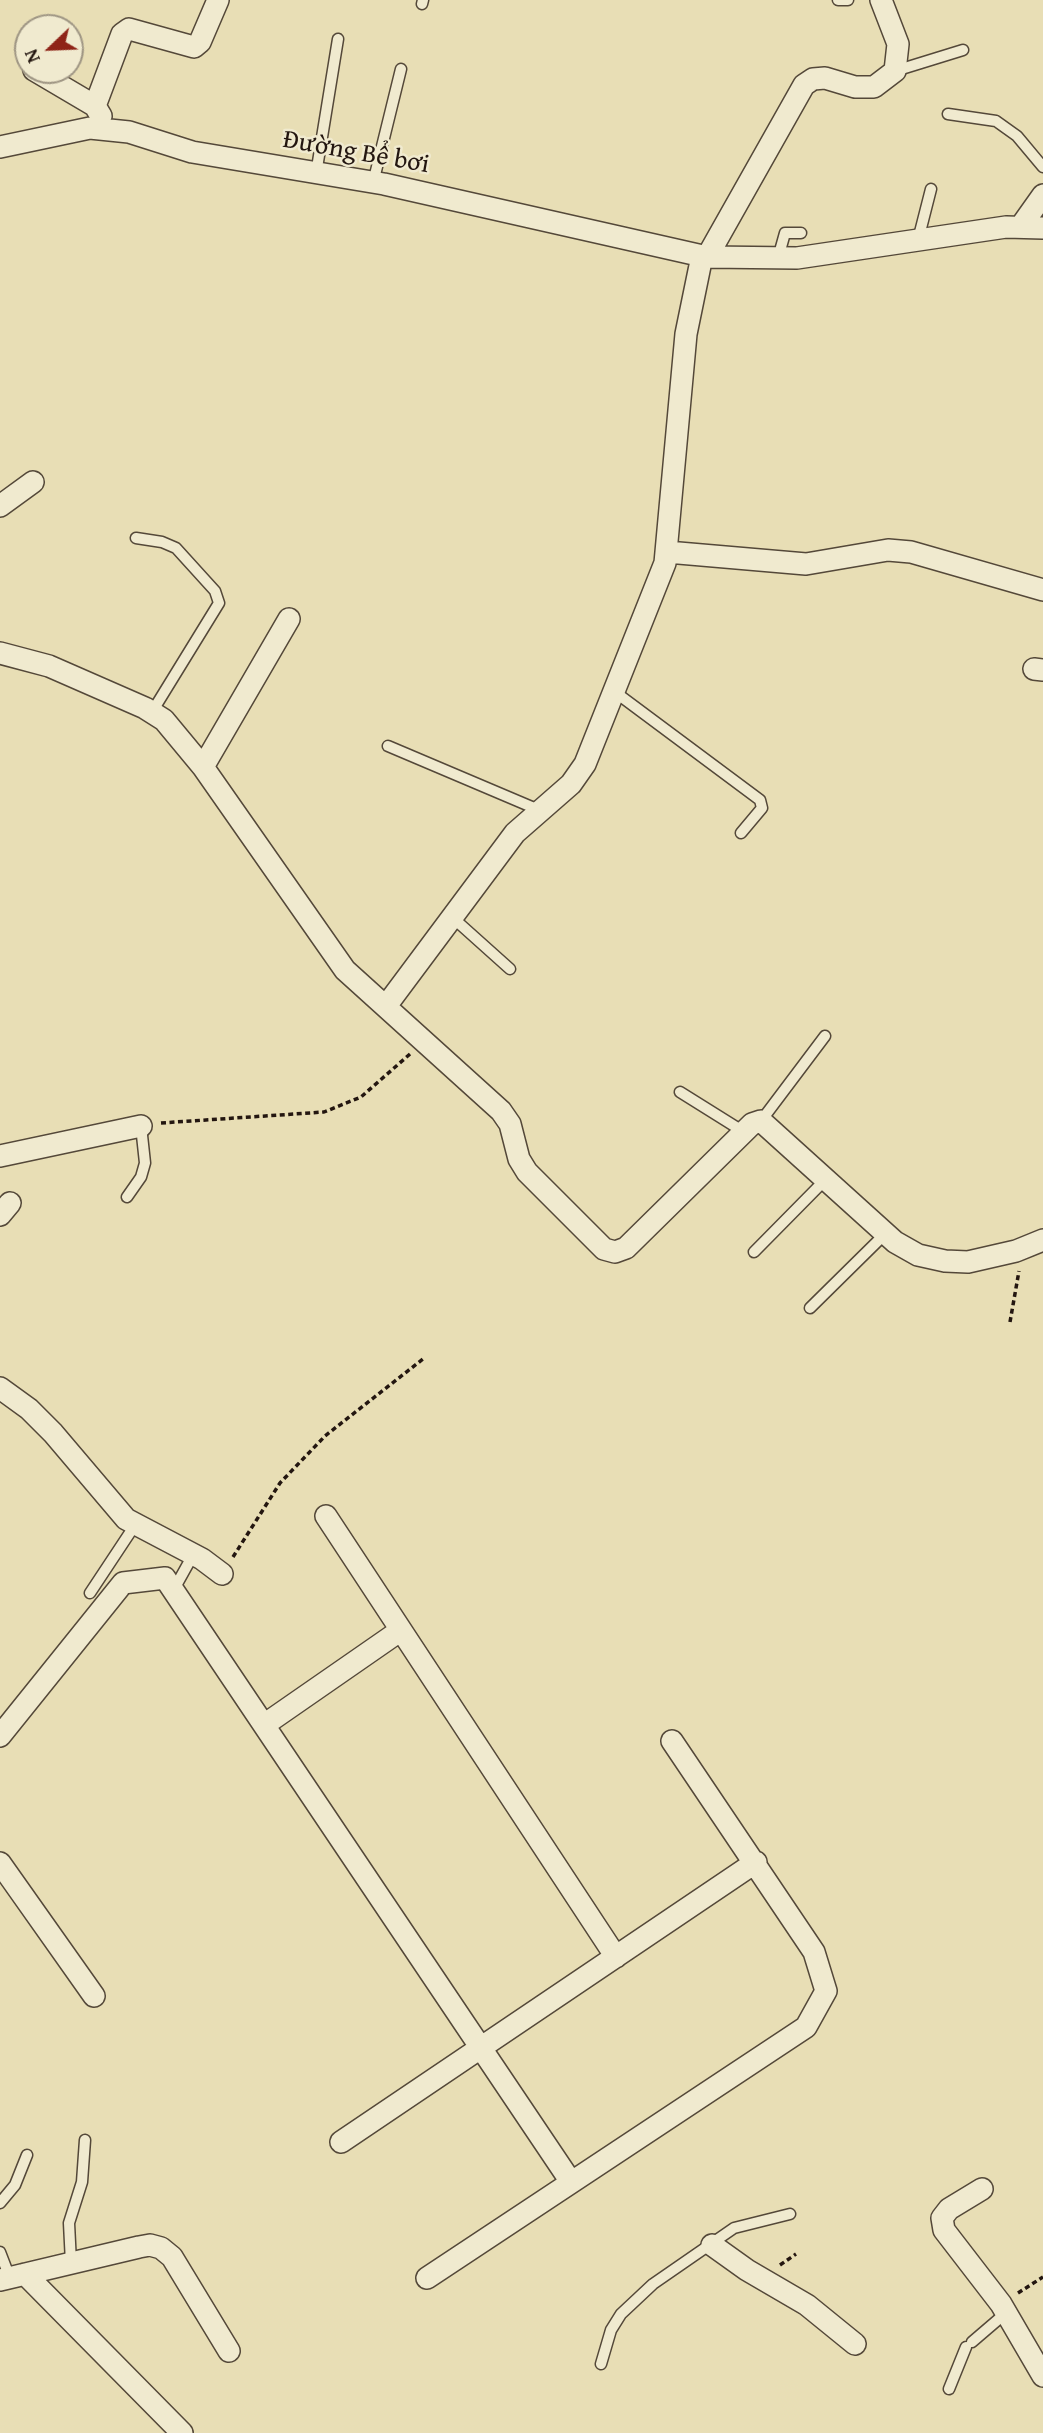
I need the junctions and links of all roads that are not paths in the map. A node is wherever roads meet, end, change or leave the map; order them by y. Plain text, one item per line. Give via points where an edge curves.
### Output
1 (218, 0) edge
2 (838, 0) edge
3 (848, 0) edge
4 (881, 0) edge
5 (338, 39) dead end
6 (963, 50) dead end
7 (401, 69) dead end
8 (895, 71) junction
9 (53, 84) edge
10 (948, 114) dead end
11 (98, 117) junction
12 (0, 147) edge
13 (1043, 167) edge
14 (316, 174) junction
15 (373, 183) junction
16 (931, 189) dead end
17 (1043, 195) edge
18 (1021, 226) junction
19 (1043, 228) edge
20 (802, 233) dead end
21 (918, 240) junction
22 (704, 256) junction
23 (778, 258) junction
24 (33, 482) dead end
25 (0, 506) edge
26 (136, 538) dead end
27 (667, 552) junction
28 (1043, 590) edge
29 (289, 619) dead end
30 (0, 653) edge
31 (615, 692) junction
32 (152, 712) junction
33 (388, 746) dead end
34 (204, 767) junction
35 (539, 810) junction
36 (741, 833) dead end
37 (452, 917) junction
38 (510, 969) dead end
39 (386, 1006) junction
40 (825, 1036) dead end
41 (680, 1092) dead end
42 (141, 1126) joint
43 (753, 1127) junction
44 (0, 1156) edge
45 (827, 1178) junction
46 (127, 1196) dead end
47 (886, 1233) junction
48 (1043, 1240) edge
49 (754, 1252) dead end
50 (810, 1308) dead end
51 (0, 1388) edge
52 (327, 1516) dead end
53 (135, 1525) junction
54 (193, 1555) junction
55 (222, 1574) road end
56 (173, 1591) junction
57 (90, 1592) dead end
58 (401, 1630) junction
59 (264, 1725) junction
60 (0, 1736) edge
61 (672, 1741) dead end
62 (756, 1862) junction
63 (0, 1863) edge
64 (616, 1957) junction
65 (94, 1996) dead end
66 (479, 2049) junction
67 (85, 2140) dead end
68 (341, 2142) dead end
69 (27, 2155) dead end
70 (571, 2182) junction
71 (982, 2189) dead end
72 (0, 2203) edge
73 (790, 2214) dead end
74 (712, 2245) junction
75 (0, 2252) edge
76 (71, 2263) junction
77 (12, 2277) edge
78 (427, 2278) dead end
79 (1004, 2308) junction
80 (855, 2344) dead end
81 (229, 2351) dead end
82 (601, 2364) dead end
83 (1043, 2376) edge
84 (949, 2389) dead end
85 (182, 2433) edge

1 - 11 street via 194,47 129,29 122,34
2 - 3 lane
4 - 8 street via 898,44
5 - 14 lane
6 - 8 lane
7 - 15 lane
8 - 22 street via 874,87 825,78 804,85
9 - 11 street
10 - 13 lane via 996,121 1017,136
11 - 12 street, Đường Bể bơi
11 - 14 street, Đường Bể bơi via 192,152
14 - 15 street, Đường Bể bơi
15 - 22 street, Đường Bể bơi
16 - 21 lane
17 - 18 street
18 - 19 street, Đường Bể bơi
18 - 21 street, Đường Bể bơi
20 - 23 lane via 785,233
21 - 23 street, Đường Bể bơi
22 - 23 street, Đường Bể bơi
22 - 27 street via 686,334
24 - 25 street
26 - 32 lane via 176,548 215,591 219,603
27 - 28 street via 806,564 888,550 911,552
27 - 31 street
29 - 34 street
30 - 32 street via 49,666
31 - 35 street via 585,764 571,784
31 - 36 lane via 760,800 762,808
32 - 34 street via 182,738
33 - 35 lane
34 - 39 street via 327,947 345,970
35 - 37 street via 515,833
37 - 38 lane
37 - 39 street
39 - 43 street via 501,1111 527,1172 604,1249 626,1248
40 - 43 lane
41 - 43 lane
42 - 44 street
42 - 46 lane via 145,1163
43 - 45 street
45 - 47 street
45 - 49 lane
47 - 48 street via 918,1255 945,1261 968,1262
47 - 50 lane
51 - 53 street via 29,1409 112,1506
52 - 58 street
53 - 54 street
53 - 57 lane
54 - 55 street
54 - 56 lane
56 - 59 street
56 - 60 street via 165,1578 123,1583
58 - 59 street
58 - 64 street
59 - 66 street
61 - 62 street
62 - 64 street
62 - 70 street via 814,1952 826,1991 806,2027
63 - 65 street
64 - 66 street
66 - 68 street
66 - 70 street
67 - 76 lane via 82,2182 69,2223
69 - 72 lane via 15,2185
70 - 78 street
71 - 79 street via 949,2209 942,2218 944,2230
73 - 74 lane via 734,2228
74 - 80 street via 807,2305
74 - 82 lane via 630,2303 611,2330
75 - 77 lane
76 - 77 street
76 - 81 street via 150,2245 161,2248 172,2257
77 - 85 street
79 - 83 street
79 - 84 lane via 969,2344

